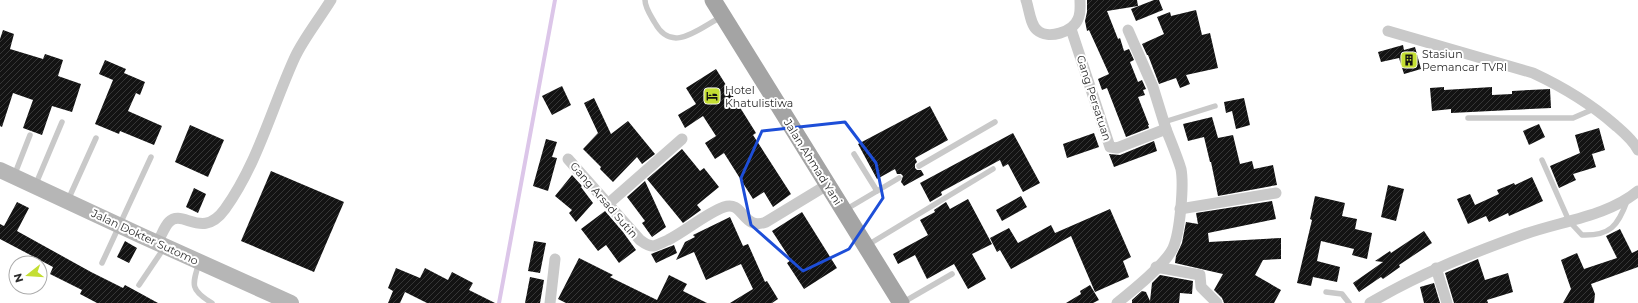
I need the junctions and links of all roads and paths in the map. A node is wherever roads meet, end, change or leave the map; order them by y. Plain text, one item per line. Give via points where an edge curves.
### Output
1 (332, 0) edge
2 (645, 0) edge
3 (713, 0) edge
4 (1026, 0) edge
5 (1080, 0) edge
6 (722, 16) junction
7 (1071, 29) junction
8 (1128, 30) dead end
9 (1388, 31) dead end
10 (1215, 106) dead end
11 (1596, 108) junction
12 (1468, 118) dead end
13 (62, 122) dead end
14 (995, 122) dead end
15 (1165, 126) junction
16 (30, 135) dead end
17 (96, 138) dead end
18 (682, 139) dead end
19 (1638, 150) edge
20 (854, 154) dead end
21 (151, 157) dead end
22 (568, 159) dead end
23 (1542, 160) dead end
24 (919, 166) dead end
25 (993, 169) dead end
26 (7, 173) edge
27 (899, 178) dead end
28 (827, 185) junction
29 (34, 186) junction
30 (1638, 190) edge
31 (877, 192) junction
32 (1276, 193) dead end
33 (1627, 200) junction
34 (68, 202) junction
35 (608, 204) junction
36 (1180, 209) junction
37 (843, 211) junction
38 (1569, 221) junction
39 (119, 225) junction
40 (161, 245) junction
41 (865, 247) junction
42 (555, 259) dead end
43 (200, 262) junction
44 (102, 263) dead end
45 (1156, 267) junction
46 (1436, 268) junction
47 (952, 274) dead end
48 (139, 285) dead end
49 (1326, 292) dead end
50 (212, 303) edge
51 (292, 303) edge
52 (550, 303) edge
53 (901, 303) edge
54 (1117, 303) edge
55 (1218, 303) edge
56 (1349, 303) edge
57 (1370, 303) edge
58 (1447, 303) edge

1 - 40 street via 296,55 265,134 239,188 224,211 208,224 199,225 181,218 174,219 169,222
2 - 6 lane via 659,31 674,39 684,37
3 - 6 main road, Jalan Ahmad Yani
4 - 7 street via 1037,30 1046,34
5 - 7 street via 1079,18
6 - 28 main road, Jalan Ahmad Yani
7 - 15 street, Gang Persatuan via 1110,147 1124,146
8 - 15 street
9 - 11 street via 1534,73
10 - 15 lane
11 - 12 lane via 1573,118
11 - 19 street via 1628,137
13 - 29 lane
14 - 24 lane
15 - 36 street via 1181,170
16 - 26 lane
17 - 34 lane
18 - 35 street
20 - 31 lane
21 - 39 lane
22 - 35 street, Gang Arsad Sutin
23 - 38 lane
25 - 41 lane
26 - 29 street, Jalan Dokter Sutomo
27 - 31 lane
28 - 35 street, Gang Arsad Sutin via 766,222 751,223 736,208 726,206 674,237 653,246 640,240
28 - 37 main road, Jalan Ahmad Yani
29 - 34 street, Jalan Dokter Sutomo
30 - 33 street
31 - 37 lane
32 - 36 street
33 - 38 street
33 - 38 lane via 1621,217 1611,230 1596,235 1582,235
34 - 39 street, Jalan Dokter Sutomo
36 - 45 street via 1173,248
37 - 41 main road, Jalan Ahmad Yani
38 - 46 street via 1526,234
39 - 40 street, Jalan Dokter Sutomo
39 - 44 lane
40 - 43 street, Jalan Dokter Sutomo
40 - 48 lane
41 - 53 main road, Jalan Ahmad Yani
42 - 52 street
43 - 50 lane via 193,282 200,296
43 - 51 street, Jalan Dokter Sutomo
45 - 54 street
45 - 55 street via 1200,275 1201,287
46 - 57 street
46 - 58 street
47 - 53 lane
49 - 56 lane via 1342,294

